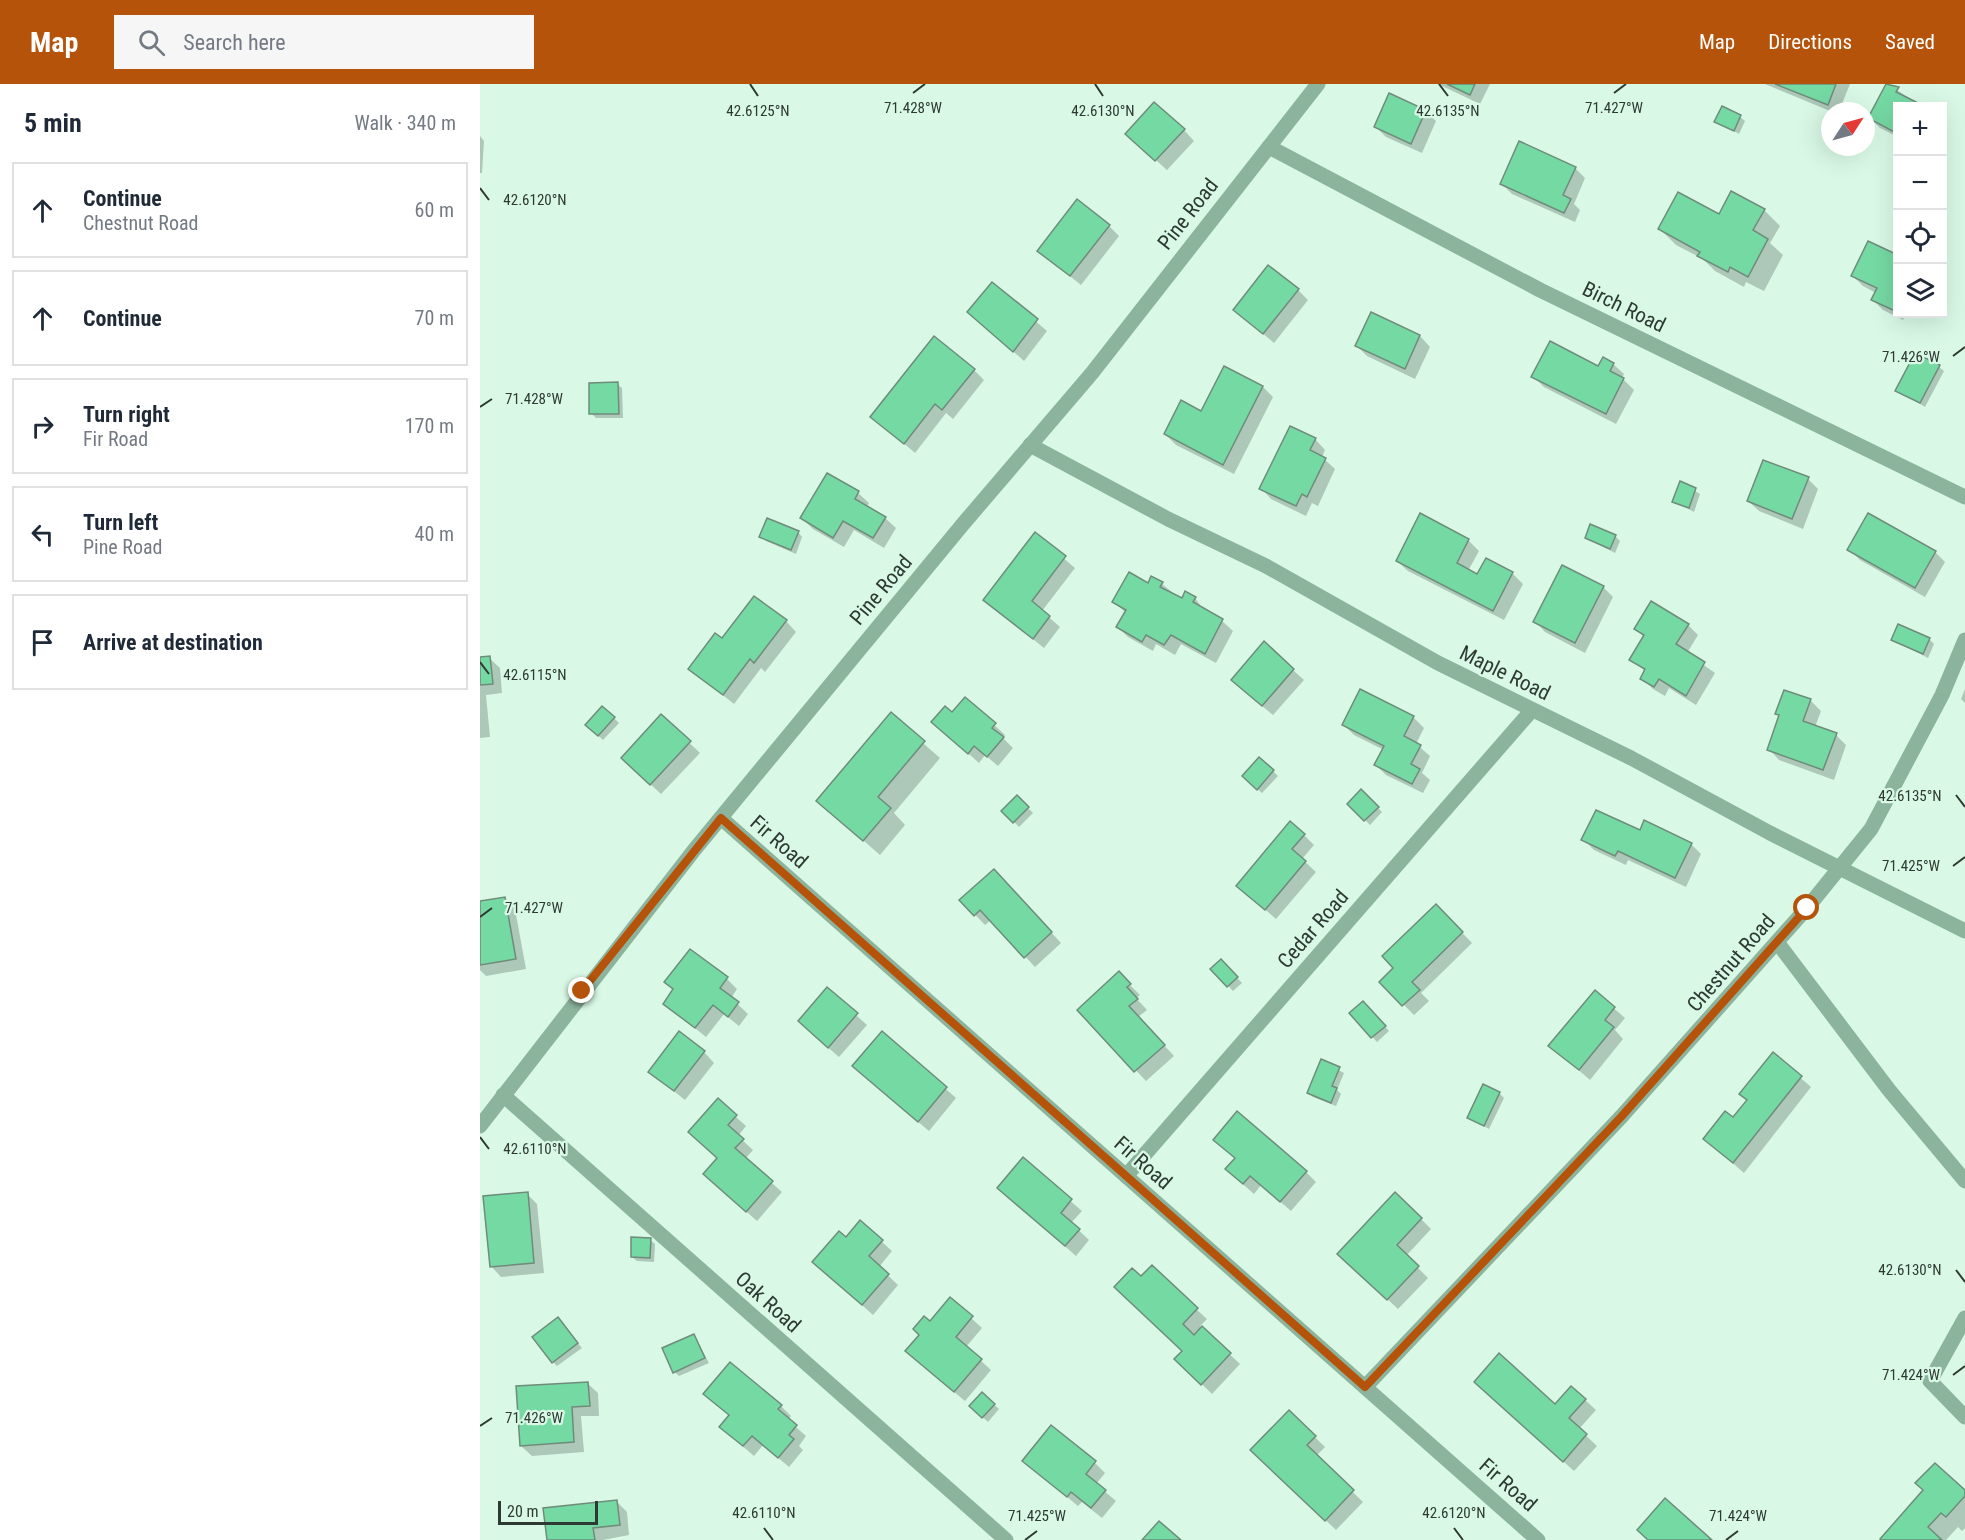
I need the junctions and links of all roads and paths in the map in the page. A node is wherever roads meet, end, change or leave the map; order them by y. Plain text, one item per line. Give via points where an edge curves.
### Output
1 (1318, 84) edge
2 (1269, 147) junction
3 (1030, 445) junction
4 (1965, 497) edge
5 (1965, 640) edge
6 (1533, 710) junction
7 (721, 818) junction
8 (1840, 867) junction
9 (1965, 931) edge
10 (1777, 942) junction
11 (503, 1095) junction
12 (480, 1126) edge
13 (1126, 1176) junction
14 (1965, 1181) edge
15 (1965, 1318) edge
16 (1365, 1387) junction
17 (1965, 1417) edge
18 (1006, 1540) edge
19 (1538, 1540) edge

1 - 2 street, Pine Road
2 - 3 street, Pine Road via 1092,373
2 - 4 street, Birch Road via 1540,290
3 - 6 street, Maple Road
3 - 7 street, Pine Road
5 - 8 street, Chestnut Road via 1942,695 1871,829
6 - 8 street, Maple Road
6 - 13 street, Cedar Road
7 - 11 street, Pine Road
7 - 13 street, Fir Road
8 - 9 street, Maple Road
8 - 10 street, Chestnut Road
10 - 14 street via 1889,1090
10 - 16 street, Chestnut Road via 1621,1117
11 - 12 street, Pine Road
11 - 18 street, Oak Road
13 - 16 street, Fir Road
15 - 17 street via 1930,1381
16 - 19 street, Fir Road

